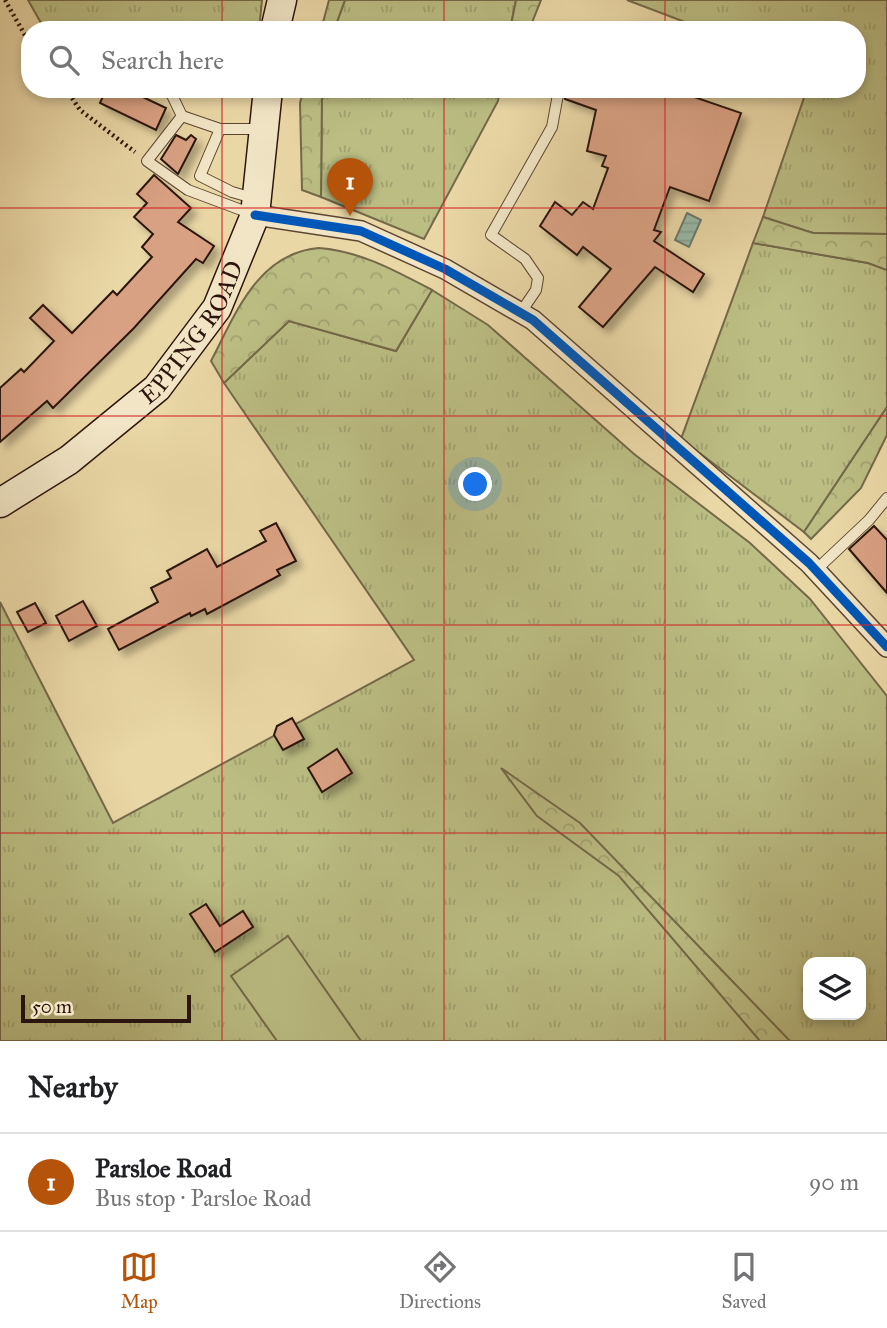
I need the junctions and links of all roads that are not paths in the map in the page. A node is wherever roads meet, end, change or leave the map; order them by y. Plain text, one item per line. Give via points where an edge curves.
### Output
1 (282, 0) edge
2 (277, 21) edge
3 (173, 98) edge
4 (267, 98) edge
5 (557, 98) edge
6 (182, 116) junction
7 (264, 128) junction
8 (220, 129) junction
9 (256, 207) junction
10 (521, 312) junction
11 (887, 498) edge
12 (0, 503) edge
13 (816, 570) junction
14 (887, 647) edge

1 - 2 main road
3 - 6 lane
4 - 7 main road, EPPING ROAD
5 - 10 lane via 552,127 491,235 525,259 538,278 536,290
6 - 8 lane
6 - 9 lane via 147,161 188,190
7 - 8 lane
7 - 9 main road, EPPING ROAD
8 - 9 lane via 200,176
9 - 10 street via 361,232 444,268
9 - 12 main road, EPPING ROAD via 217,308 157,388 68,460
10 - 13 street
11 - 13 lane
13 - 14 street

